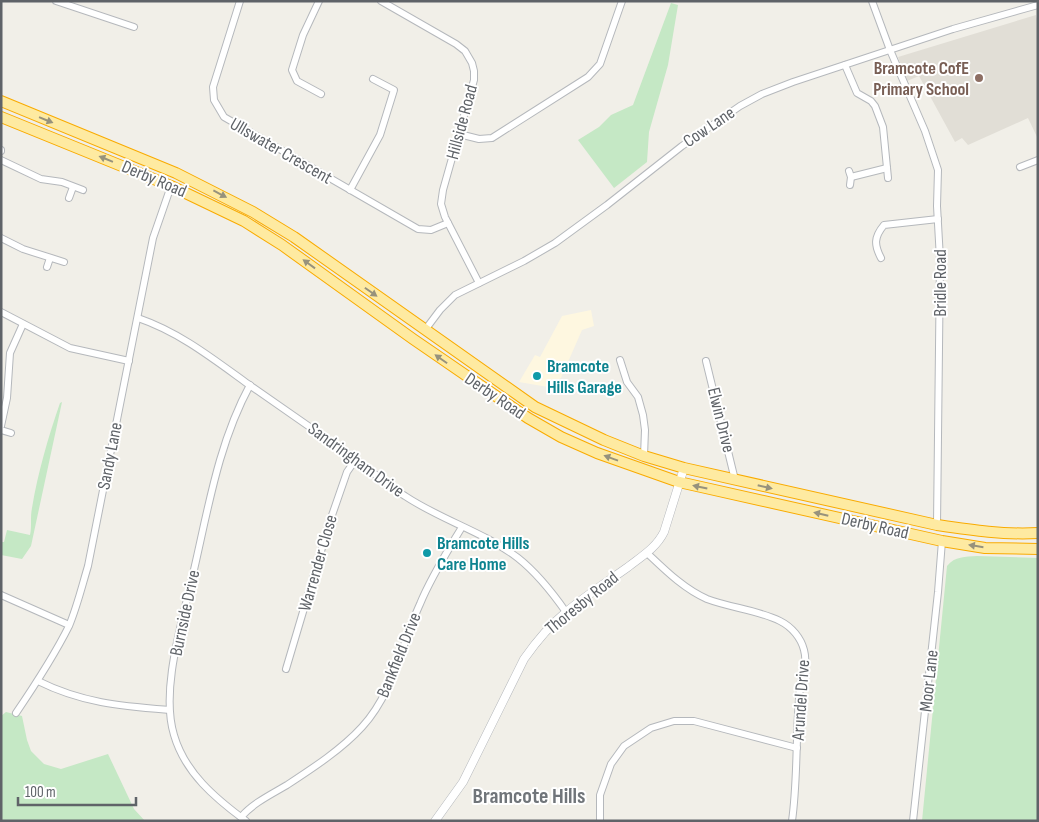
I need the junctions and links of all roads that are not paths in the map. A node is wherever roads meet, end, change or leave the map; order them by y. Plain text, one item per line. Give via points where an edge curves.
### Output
1 (56, 1) edge
2 (240, 1) edge
3 (319, 1) edge
4 (622, 1) edge
5 (872, 1) edge
6 (386, 2) edge
7 (1038, 5) edge
8 (134, 27) dead end
9 (890, 50) junction
10 (845, 65) junction
11 (373, 79) dead end
12 (321, 94) dead end
13 (1, 101) edge
14 (1, 117) edge
15 (459, 134) junction
16 (1, 160) edge
17 (1038, 160) edge
18 (887, 168) junction
19 (1020, 168) dead end
20 (888, 178) dead end
21 (850, 185) dead end
22 (171, 186) junction
23 (73, 187) junction
24 (83, 190) dead end
25 (350, 190) junction
26 (69, 198) dead end
27 (938, 219) junction
28 (448, 223) junction
29 (1, 238) edge
30 (50, 258) junction
31 (881, 258) dead end
32 (64, 262) dead end
33 (47, 267) dead end
34 (479, 283) junction
35 (1, 312) edge
36 (138, 318) junction
37 (23, 324) junction
38 (424, 330) junction
39 (1, 354) edge
40 (9, 356) junction
41 (620, 360) dead end
42 (129, 361) junction
43 (706, 361) dead end
44 (250, 386) junction
45 (1, 426) edge
46 (1, 430) edge
47 (11, 433) dead end
48 (644, 456) junction
49 (356, 459) junction
50 (684, 468) junction
51 (735, 480) junction
52 (680, 482) junction
53 (937, 524) junction
54 (462, 528) junction
55 (1038, 533) edge
56 (942, 541) junction
57 (1038, 550) edge
58 (647, 553) junction
59 (1, 595) edge
60 (566, 612) junction
61 (69, 625) junction
62 (286, 669) dead end
63 (38, 681) junction
64 (169, 710) junction
65 (16, 712) dead end
66 (797, 748) junction
67 (244, 819) edge
68 (435, 821) edge
69 (600, 821) edge
70 (792, 821) edge
71 (913, 821) edge

1 - 8 street
2 - 25 street, Ullswater Crescent via 213,87 218,109 230,123
3 - 12 street via 303,35 292,70 297,81
4 - 15 street via 600,64 588,77 492,138
5 - 9 street, Bridle Road
6 - 15 street, Hillside Road via 456,44 469,57 474,80
7 - 9 street, Cow Lane
9 - 10 street, Cow Lane
9 - 27 street, Bridle Road via 935,156
10 - 18 street via 857,93 875,106 884,128
10 - 34 street, Cow Lane via 776,88 740,106 555,243
11 - 25 street via 394,90 380,135
13 -> 38 highway, Derby Road via 176,173 236,203 294,237
22 -> 14 highway, Derby Road
15 - 28 street, Hillside Road via 441,198
16 - 23 street via 41,179
17 - 19 street
18 - 20 street
18 - 21 street via 850,174
22 - 36 street, Sandy Lane via 153,238
52 -> 22 highway, Derby Road via 597,453 528,418 282,245 244,221
23 - 24 street
23 - 26 street
25 - 28 street, Ullswater Crescent via 423,231
27 - 31 street via 884,225 875,242
27 - 53 street, Bridle Road
28 - 34 street, Hillside Road
29 - 30 street
30 - 32 street
30 - 33 street
34 - 38 street, Cow Lane via 449,300
35 - 37 street
36 - 42 street, Sandy Lane
36 - 44 street, Sandringham Drive via 157,324 192,344
37 - 40 street
37 - 42 street via 70,348
38 - 48 highway, Derby Road via 534,407 581,431
39 - 40 street
40 - 45 street via 7,398
41 - 48 street via 643,415
42 - 61 street, Sandy Lane via 88,566
43 - 51 street, Elwin Drive
44 - 49 street, Sandringham Drive
44 - 64 street, Burnside Drive via 218,466 176,654
46 - 47 street
48 - 50 highway, Derby Road
49 - 54 street, Sandringham Drive via 404,496
49 - 62 street, Warrender Close via 347,472 330,520
50 - 51 highway, Derby Road
50 - 52 street, Thoresby Road
51 -> 53 highway, Derby Road
56 -> 52 highway, Derby Road
52 - 58 street, Thoresby Road via 664,532
53 - 55 highway, Derby Road via 978,531
54 - 60 street, Sandringham Drive via 517,557 549,589
54 - 67 street, Bankfield Drive via 420,603 379,706 362,728 299,777 251,808
57 -> 56 highway, Derby Road via 985,548
56 - 71 street, Moor Lane
58 - 60 street, Thoresby Road
58 - 66 street, Arundel Drive via 680,584 707,598 773,618 796,634 804,649 806,667 802,675
59 - 61 street
60 - 68 street, Thoresby Road via 545,631 524,659 463,782
61 - 63 street, Sandy Lane
63 - 64 street via 86,700
63 - 65 street, Sandy Lane
64 - 67 street, Burnside Drive via 178,748 190,768 216,798
66 - 69 street via 694,721 674,721 657,726 624,746 611,764 600,794
66 - 70 street, Arundel Drive

